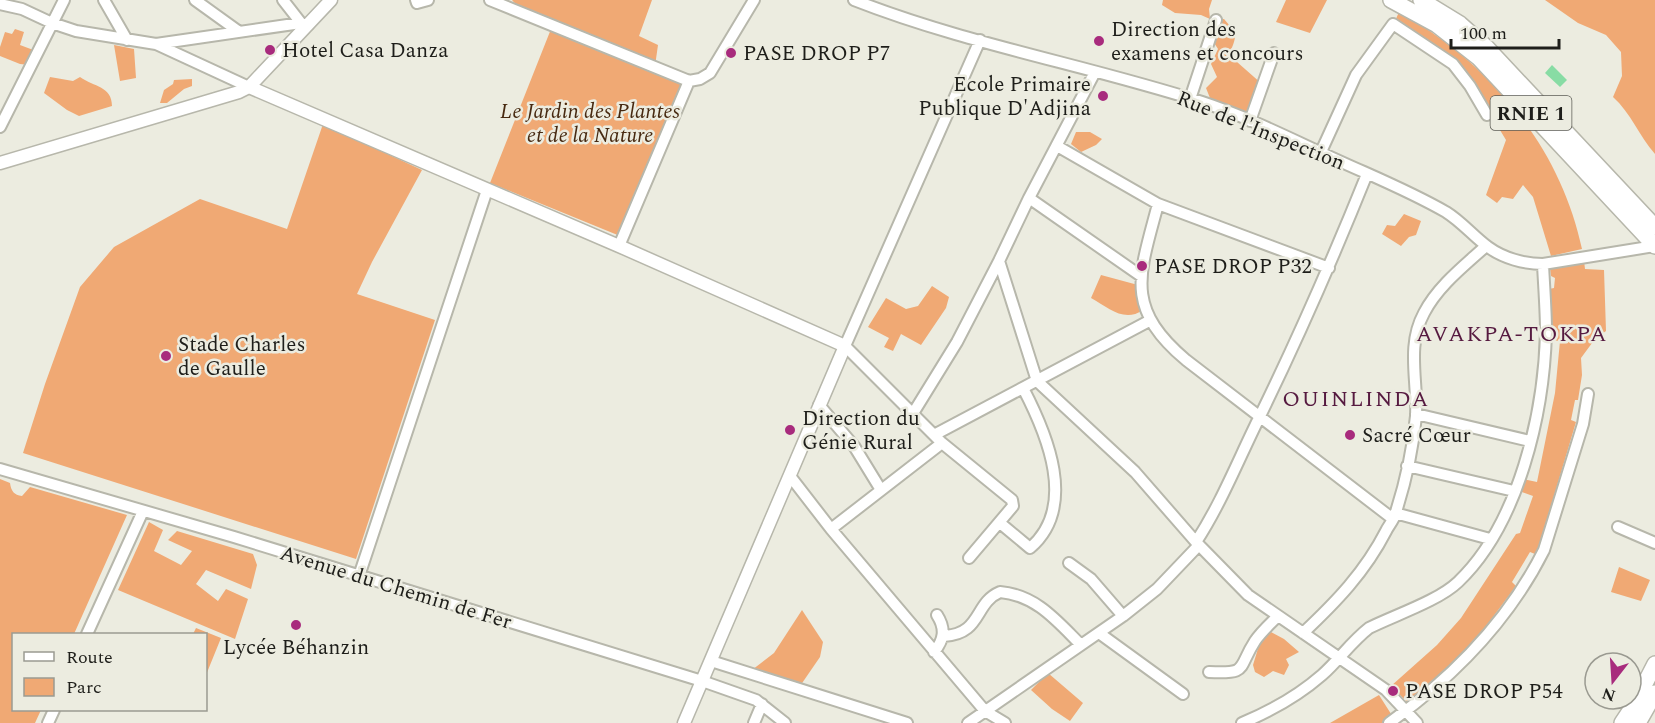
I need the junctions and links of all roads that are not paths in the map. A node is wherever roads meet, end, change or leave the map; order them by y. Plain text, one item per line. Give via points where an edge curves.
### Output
1 (64, 0) edge
2 (104, 0) edge
3 (195, 0) edge
4 (283, 0) edge
5 (331, 0) edge
6 (416, 0) edge
7 (428, 0) edge
8 (754, 0) edge
9 (854, 0) edge
10 (1391, 0) edge
11 (1421, 0) edge
12 (497, 2) edge
13 (0, 4) edge
14 (1442, 13) junction
15 (1216, 20) dead end
16 (52, 23) junction
17 (304, 24) junction
18 (238, 31) junction
19 (127, 40) junction
20 (980, 40) junction
21 (156, 44) junction
22 (1274, 53) dead end
23 (1095, 72) junction
24 (689, 81) junction
25 (249, 87) junction
26 (1190, 99) junction
27 (1487, 115) dead end
28 (1250, 121) junction
29 (0, 127) edge
30 (1057, 146) junction
31 (1320, 154) junction
32 (0, 163) edge
33 (1367, 174) junction
34 (487, 190) junction
35 (1029, 198) junction
36 (1158, 204) junction
37 (1655, 227) edge
38 (619, 246) junction
39 (1486, 246) junction
40 (1655, 246) edge
41 (999, 261) junction
42 (1547, 263) junction
43 (1329, 268) junction
44 (1141, 276) junction
45 (1149, 321) junction
46 (845, 346) junction
47 (1037, 381) junction
48 (1023, 388) junction
49 (1588, 394) dead end
50 (819, 405) junction
51 (1416, 414) junction
52 (912, 415) junction
53 (1259, 417) junction
54 (938, 439) junction
55 (1530, 441) junction
56 (1407, 466) junction
57 (0, 469) edge
58 (790, 476) junction
59 (881, 490) junction
60 (1514, 491) junction
61 (143, 510) junction
62 (1394, 516) junction
63 (1000, 523) junction
64 (1618, 527) dead end
65 (831, 529) junction
66 (1490, 539) junction
67 (1197, 543) junction
68 (1655, 543) edge
69 (969, 558) dead end
70 (1069, 563) dead end
71 (359, 576) junction
72 (937, 615) dead end
73 (1123, 616) junction
74 (1278, 616) junction
75 (87, 633) edge
76 (1099, 633) junction
77 (1303, 633) junction
78 (944, 636) junction
79 (1081, 645) junction
80 (934, 652) junction
81 (1339, 658) junction
82 (711, 661) junction
83 (1655, 664) edge
84 (1209, 672) dead end
85 (702, 681) junction
86 (1655, 693) edge
87 (1183, 694) dead end
88 (762, 704) junction
89 (1407, 710) junction
90 (985, 711) junction
91 (684, 723) edge
92 (754, 723) edge
93 (785, 723) edge
94 (907, 723) edge
95 (968, 723) edge
96 (1005, 723) edge
97 (1242, 723) edge
98 (1389, 723) edge
99 (1417, 723) edge
100 (1622, 723) edge
101 (1638, 723) edge

1 - 16 street
2 - 19 street
3 - 18 street
4 - 17 street
5 - 17 main road
6 - 7 street
8 - 24 street via 714,66 705,77
9 - 20 street, Rue de l'Inspection
10 - 14 highway, RNIE 1
11 - 14 highway, RNIE 1
12 - 24 street
13 - 16 street
14 - 37 highway, RNIE 1 via 1497,58
14 - 40 highway, RNIE 1 via 1466,46
15 - 26 street
16 - 19 street
16 - 29 street
17 - 18 street
17 - 25 main road
18 - 21 street
19 - 21 street
20 - 23 street, Rue de l'Inspection
20 - 46 street
21 - 25 street
22 - 28 street
23 - 26 street, Rue de l'Inspection
23 - 30 street
24 - 38 street
25 - 32 main road
25 - 34 main road
26 - 28 street, Rue de l'Inspection
27 - 31 street via 1453,64 1393,24 1356,75
28 - 31 street, Rue de l'Inspection
30 - 35 street
30 - 36 street
31 - 33 street, Rue de l'Inspection
33 - 39 street, Rue de l'Inspection via 1445,212 1467,226
33 - 43 street
34 - 38 main road
34 - 71 street
35 - 41 street
35 - 44 street
36 - 43 street
36 - 44 street
38 - 46 main road
39 - 42 street, Rue de l'Inspection via 1512,259
39 - 51 street via 1434,297 1420,322 1413,352
40 - 42 street, Rue de l'Inspection
41 - 47 street
41 - 52 street via 957,342
42 - 55 street via 1542,379 1538,416
43 - 53 street
44 - 45 street
45 - 47 street
45 - 53 street via 1173,349
46 - 50 main road
46 - 52 street
47 - 48 street
47 - 67 street via 1135,472
48 - 54 street
48 - 63 street via 1047,441 1054,484 1053,513 1044,534 1030,548
49 - 89 street via 1580,434 1536,568 1469,655
50 - 58 main road
50 - 59 street via 854,446
51 - 55 street
51 - 56 street
52 - 54 street
53 - 62 street
53 - 67 street
54 - 59 street
54 - 63 street via 1012,500 1013,506
55 - 60 street
56 - 60 street
56 - 62 street
57 - 61 street, Avenue du Chemin de Fer
58 - 65 street
58 - 82 main road
59 - 65 street
60 - 66 street
61 - 71 street, Avenue du Chemin de Fer
61 - 75 street
62 - 66 street
62 - 77 street via 1377,550 1351,586
63 - 69 street
64 - 68 street
65 - 80 street
66 - 81 street via 1450,589 1369,628
67 - 73 street via 1157,589
67 - 74 street via 1248,595
70 - 73 street via 1091,579
71 - 85 street, Avenue du Chemin de Fer
72 - 78 street
73 - 76 street
74 - 77 street
74 - 84 street via 1257,639 1237,671
76 - 79 street
76 - 87 street
77 - 81 street
78 - 79 street via 965,630 1000,592 1034,602
78 - 80 street
79 - 90 street
80 - 90 street
81 - 89 street via 1386,690
81 - 97 street via 1305,689
82 - 85 main road
82 - 94 street
83 - 100 highway
85 - 88 street, Avenue du Chemin de Fer
85 - 91 main road
86 - 101 highway
88 - 92 street
88 - 93 street, Avenue du Chemin de Fer
89 - 98 street
89 - 99 street
90 - 95 street
90 - 96 street

